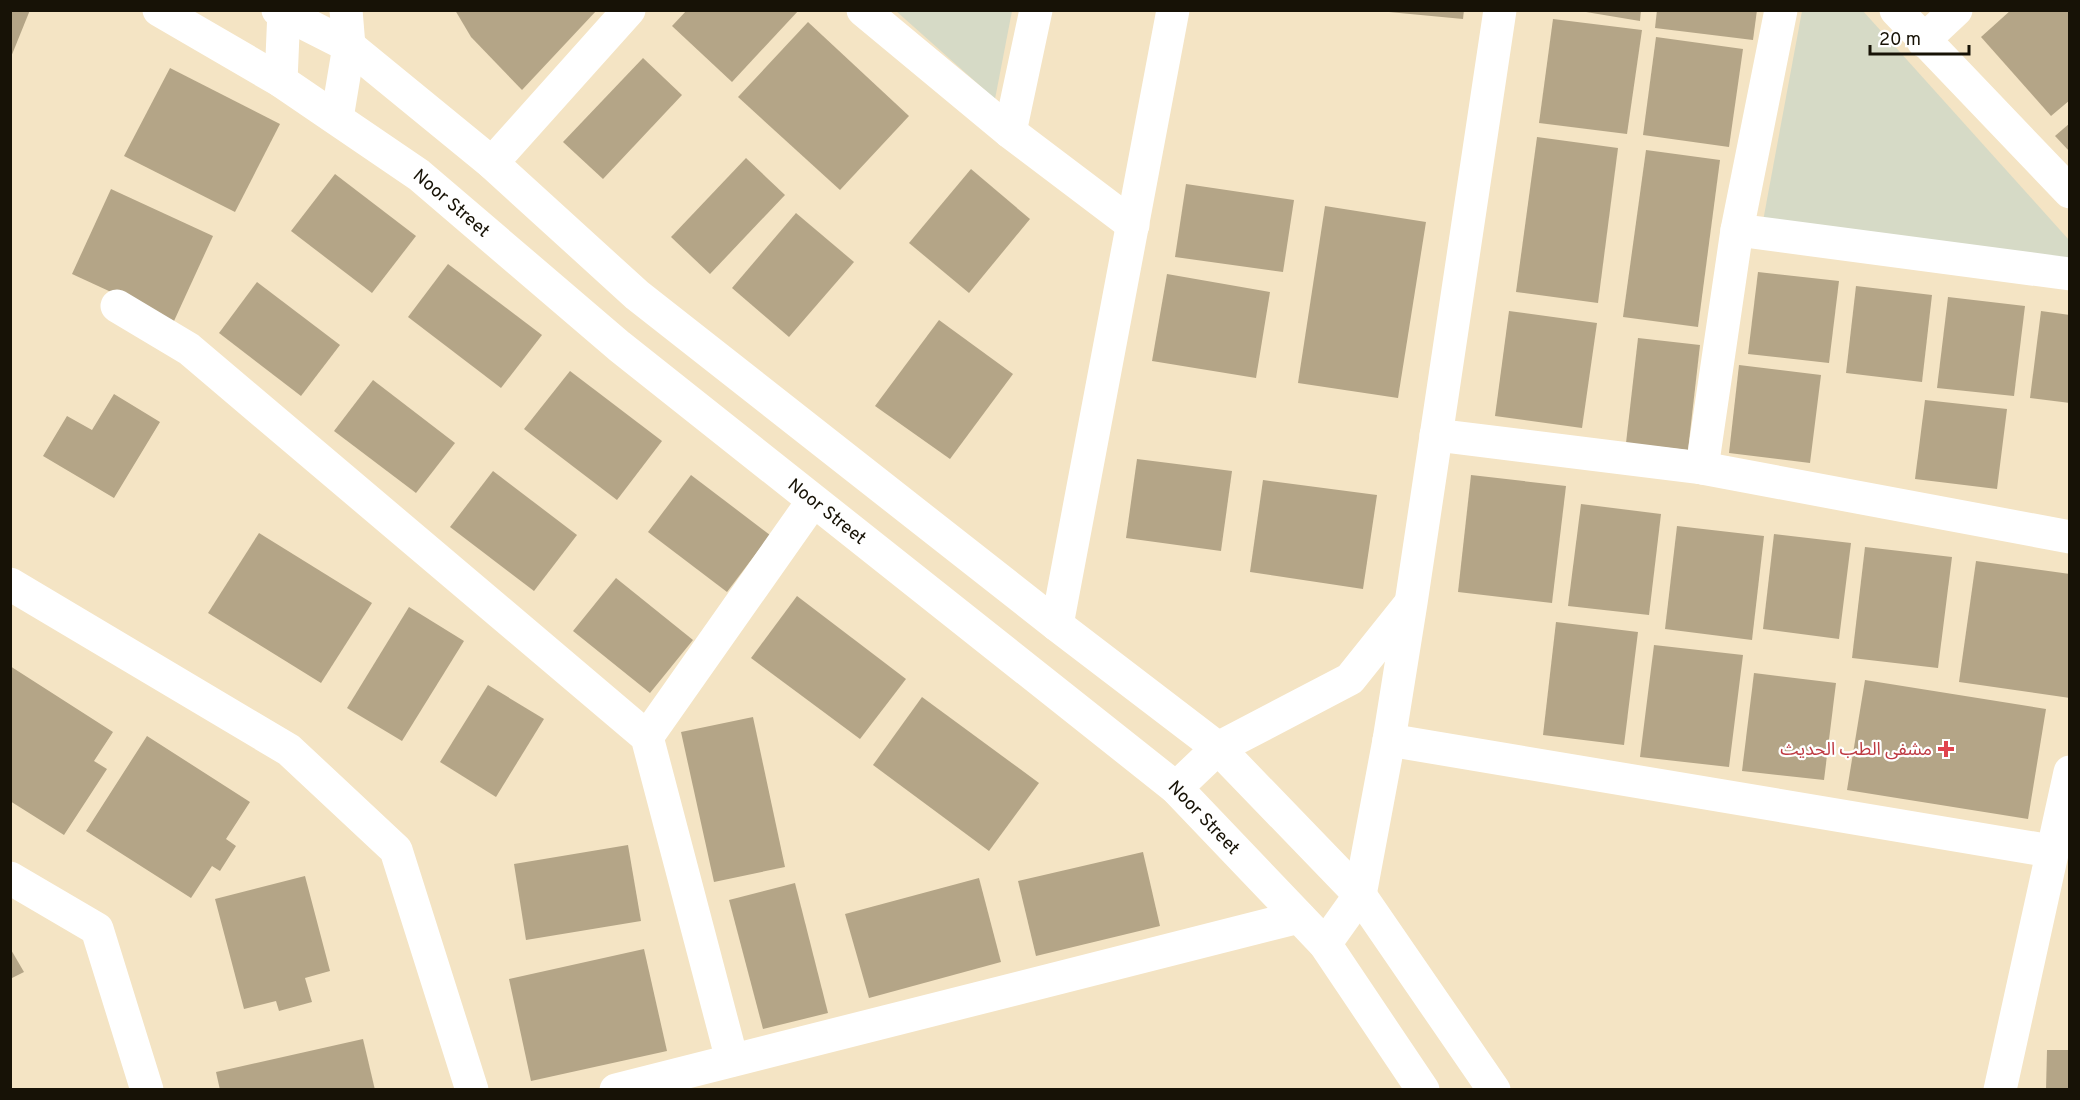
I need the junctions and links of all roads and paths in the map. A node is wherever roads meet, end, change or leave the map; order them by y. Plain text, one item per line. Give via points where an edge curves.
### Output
1 (159, 10) edge
2 (346, 10) edge
3 (629, 10) edge
4 (863, 10) edge
5 (1036, 10) edge
6 (1173, 10) edge
7 (1500, 10) edge
8 (1781, 10) edge
9 (1896, 10) edge
10 (1956, 10) edge
11 (282, 12) edge
12 (1923, 41) junction
13 (349, 46) junction
14 (281, 81) junction
15 (337, 118) junction
16 (1010, 132) junction
17 (492, 163) junction
18 (2070, 192) edge
19 (1133, 225) junction
20 (1737, 230) junction
21 (2070, 274) edge
22 (117, 306) dead end
23 (1436, 435) junction
24 (1702, 468) junction
25 (813, 501) junction
26 (2070, 537) edge
27 (10, 584) edge
28 (1411, 603) junction
29 (1057, 625) junction
30 (647, 737) junction
31 (1389, 740) junction
32 (1218, 748) junction
33 (2070, 771) edge
34 (1176, 788) junction
35 (2051, 850) junction
36 (10, 878) edge
37 (1360, 895) junction
38 (1299, 917) junction
39 (1325, 944) junction
40 (732, 1060) junction
41 (698, 1080) edge
42 (147, 1089) edge
43 (472, 1089) edge
44 (616, 1089) edge
45 (1423, 1089) edge
46 (1494, 1089) edge
47 (2000, 1089) edge

1 - 14 street, Noor Street
2 - 13 street
3 - 17 street
4 - 16 street
5 - 16 street
6 - 19 street
7 - 23 street
8 - 20 street
9 - 12 street
10 - 12 street
11 - 13 street
11 - 14 street
12 - 18 street
13 - 15 street
13 - 17 street
14 - 15 street, Noor Street
15 - 25 street, Noor Street via 419,176 619,346
16 - 19 street
17 - 29 street via 637,295
19 - 29 street
20 - 21 street
20 - 24 street
22 - 30 street via 189,349
23 - 24 street
23 - 28 street
24 - 26 street
25 - 30 street
25 - 34 street, Noor Street
27 - 43 street via 289,750 396,850
28 - 31 street
28 - 32 street via 1350,679
29 - 32 street
30 - 40 street
31 - 35 street
31 - 37 street
32 - 34 street
32 - 37 street
33 - 35 street
34 - 38 street, Noor Street
35 - 47 street
36 - 42 street via 97,930
37 - 39 street
37 - 46 street
38 - 39 street, Noor Street
38 - 40 street
39 - 45 street, Noor Street
40 - 41 street
41 - 44 street

